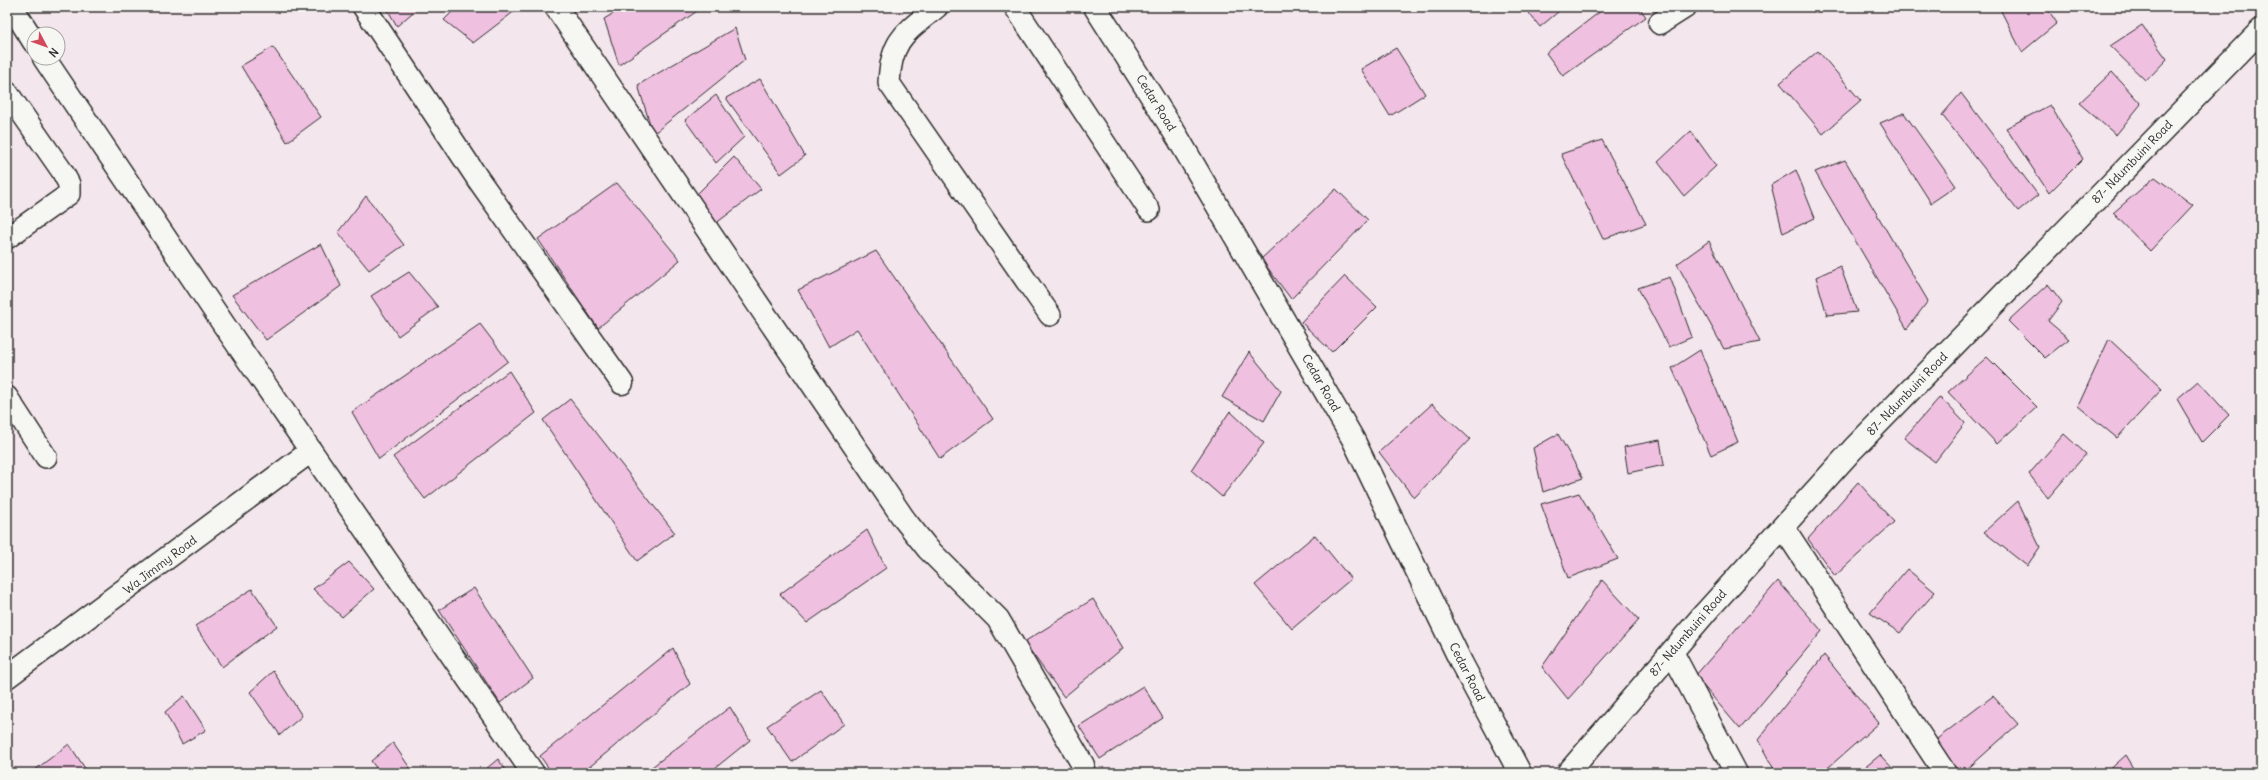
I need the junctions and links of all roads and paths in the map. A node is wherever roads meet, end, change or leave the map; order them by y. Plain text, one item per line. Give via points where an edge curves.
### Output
1 (12, 7) edge
2 (364, 7) edge
3 (556, 7) edge
4 (937, 7) edge
5 (1015, 7) edge
6 (1095, 7) edge
7 (1685, 7) edge
8 (1660, 23) dead end
9 (26, 29) edge
10 (2261, 30) edge
11 (49, 66) edge
12 (7, 92) edge
13 (1149, 210) dead end
14 (7, 238) edge
15 (1050, 315) dead end
16 (622, 383) dead end
17 (7, 397) edge
18 (311, 451) junction
19 (46, 457) dead end
20 (1783, 526) junction
21 (1672, 652) junction
22 (7, 677) edge
23 (1083, 765) dead end
24 (534, 773) edge
25 (1520, 773) edge
26 (1568, 773) edge
27 (1736, 773) edge
28 (1946, 773) edge

1 - 9 street
2 - 16 street via 478,179
3 - 23 street via 904,519 928,549 998,619
4 - 15 lane via 903,35 890,62 890,83
5 - 13 lane
6 - 25 street, Cedar Road via 1178,138 1353,439 1462,664
7 - 8 street
10 - 20 street, 87- Ndumbuini Road via 1853,449
11 - 18 street
12 - 14 lane via 69,184 69,194
17 - 19 lane
18 - 22 street, Wa Jimmy Road
18 - 24 street
20 - 21 street, 87- Ndumbuini Road
20 - 28 street
21 - 26 street, 87- Ndumbuini Road
21 - 27 street

